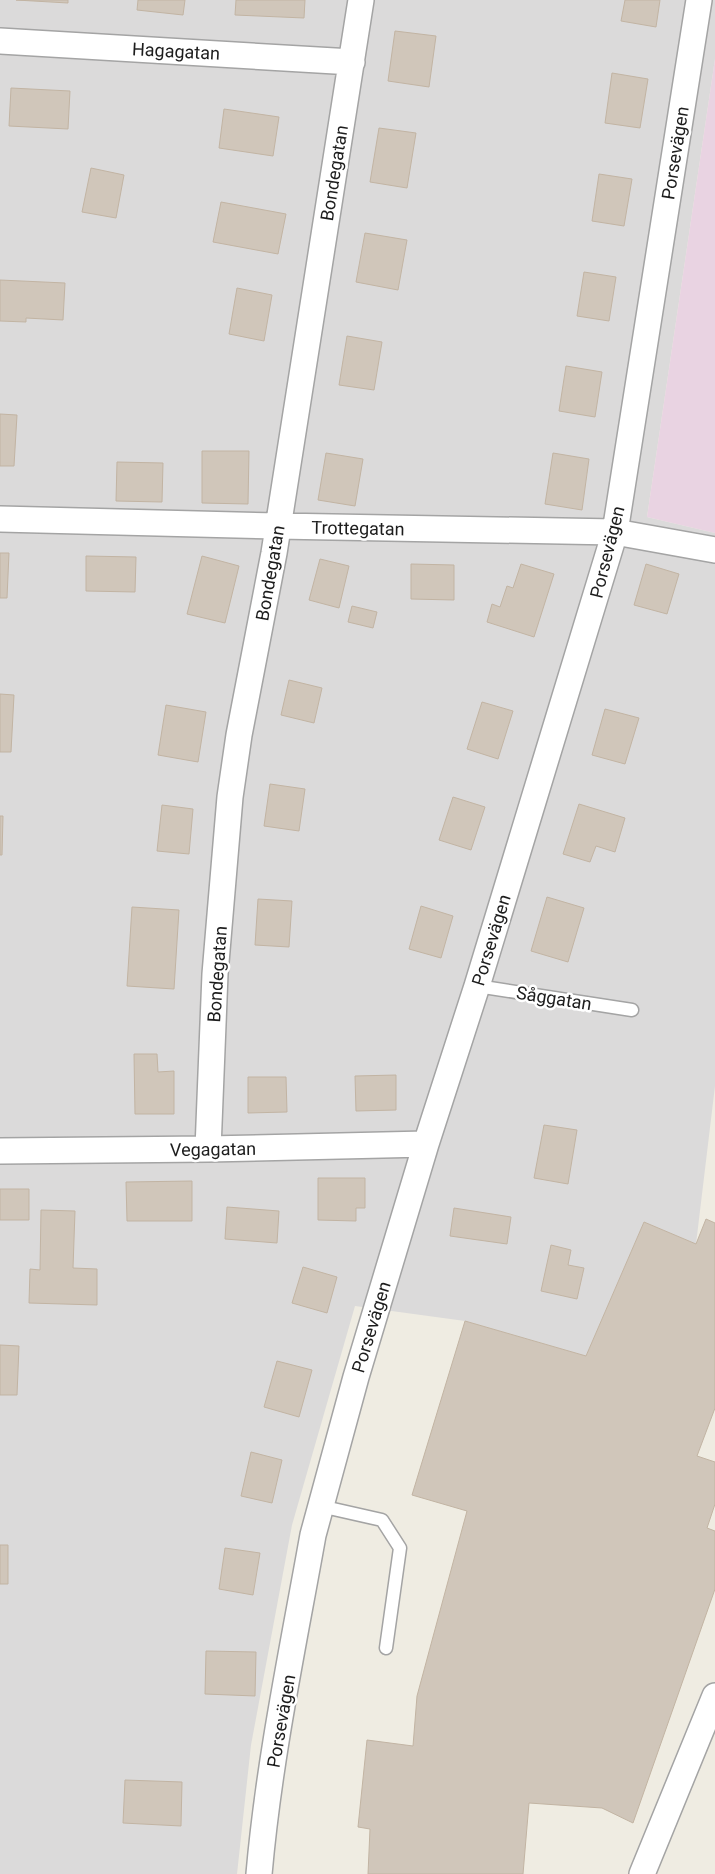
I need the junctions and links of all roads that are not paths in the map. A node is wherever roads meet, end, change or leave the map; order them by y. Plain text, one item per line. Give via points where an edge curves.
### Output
1 (361, 0) edge
2 (699, 0) edge
3 (0, 41) edge
4 (352, 62) junction
5 (0, 519) edge
6 (278, 526) junction
7 (616, 532) junction
8 (715, 550) edge
9 (477, 986) junction
10 (632, 1010) dead end
11 (426, 1144) junction
12 (208, 1149) junction
13 (0, 1151) edge
14 (320, 1506) junction
15 (386, 1648) dead end
16 (715, 1696) edge
17 (259, 1874) edge
18 (642, 1874) edge

1 - 4 street, Bondegatan
2 - 7 street, Porsevägen
3 - 4 street, Hagagatan
4 - 6 street, Bondegatan
5 - 6 street, Trottegatan
6 - 7 street, Trottegatan
6 - 12 street, Bondegatan via 230,797 215,974
7 - 8 street, Trottegatan
7 - 9 street, Porsevägen
9 - 10 lane, Såggatan
9 - 11 street, Porsevägen
11 - 12 street, Vegagatan
11 - 14 street, Porsevägen
12 - 13 street, Vegagatan
14 - 15 lane via 382,1520 400,1548
14 - 17 street, Porsevägen via 279,1728
16 - 18 street

